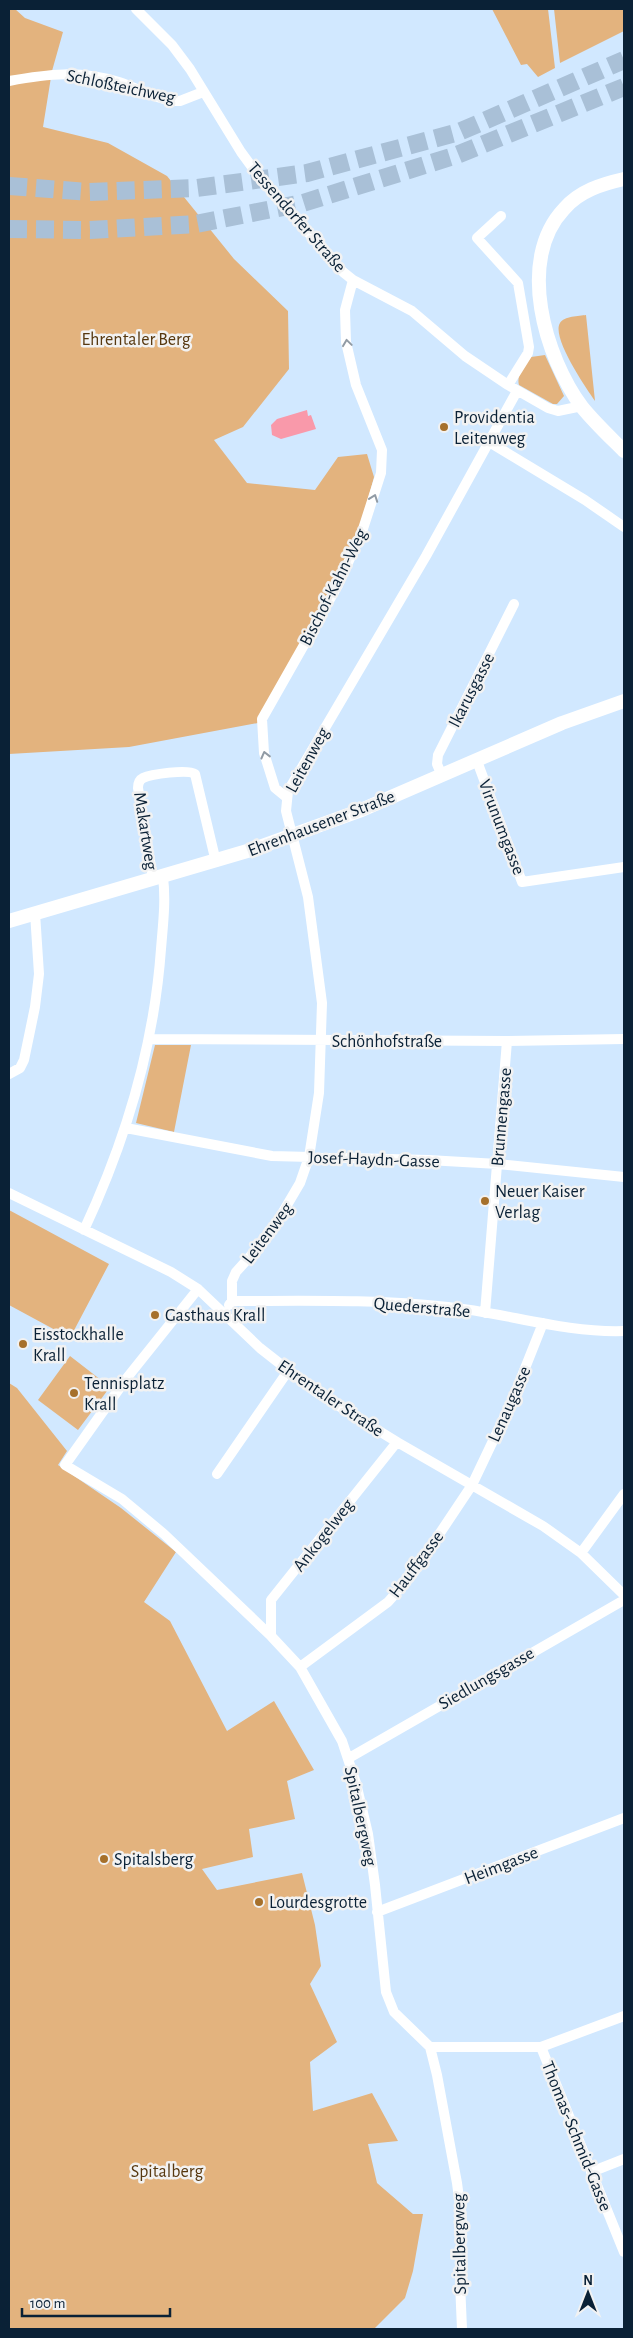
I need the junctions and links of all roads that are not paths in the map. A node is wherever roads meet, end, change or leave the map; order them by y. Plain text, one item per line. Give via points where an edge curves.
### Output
1 (136, 9) edge
2 (9, 81) edge
3 (203, 92) junction
4 (624, 179) edge
5 (502, 216) dead end
6 (353, 280) junction
7 (513, 388) junction
8 (582, 406) junction
9 (489, 442) junction
10 (624, 451) edge
11 (624, 527) edge
12 (514, 604) dead end
13 (624, 701) edge
14 (477, 761) junction
15 (442, 776) junction
16 (286, 798) junction
17 (291, 835) junction
18 (216, 862) junction
19 (624, 867) edge
20 (158, 878) junction
21 (35, 913) junction
22 (9, 921) edge
23 (149, 1039) junction
24 (624, 1039) edge
25 (321, 1041) junction
26 (507, 1041) junction
27 (9, 1074) edge
28 (126, 1128) junction
29 (309, 1158) junction
30 (498, 1164) junction
31 (624, 1177) edge
32 (9, 1192) edge
33 (84, 1230) junction
34 (198, 1289) junction
35 (232, 1301) junction
36 (223, 1311) junction
37 (485, 1313) junction
38 (543, 1323) junction
39 (624, 1331) edge
40 (288, 1372) junction
41 (397, 1442) junction
42 (217, 1474) dead end
43 (472, 1485) junction
44 (624, 1494) edge
45 (581, 1553) junction
46 (624, 1594) edge
47 (624, 1600) edge
48 (271, 1636) junction
49 (300, 1667) junction
50 (348, 1758) junction
51 (624, 1818) edge
52 (377, 1912) junction
53 (624, 2016) edge
54 (430, 2047) junction
55 (541, 2047) junction
56 (624, 2159) edge
57 (590, 2172) junction
58 (624, 2252) edge
59 (462, 2329) edge

1 - 3 street, Tessendorfer Straße via 172,46
2 - 3 street, Schloßteichweg via 61,73 84,74 173,101
3 - 6 street, Tessendorfer Straße via 260,178
4 - 8 street via 592,189 574,199 555,220 541,252 539,291 549,341
5 - 7 street, Leitenweg via 477,238 518,283 529,347
6 - 7 street, Tessendorfer Straße via 412,311 466,356
16 -> 6 street, Bischof-Kahn-Weg via 275,788 262,740 262,719 338,585 362,532 381,473 382,450 356,385 346,342 345,310
7 - 8 street, Tessendorfer Straße via 558,411
7 - 9 street, Leitenweg
8 - 10 street
9 - 11 street
9 - 16 street, Leitenweg
12 - 15 street, Ikarusgasse via 438,755 437,764
13 - 14 street, Ehrenhausener Straße via 583,714
14 - 15 street, Ehrenhausener Straße
14 - 19 street, Virunumgasse via 522,882
15 - 17 street, Ehrenhausener Straße
16 - 17 street, Leitenweg
17 - 18 street, Ehrenhausener Straße
17 - 25 street, Leitenweg via 312,923 322,1004
18 - 20 street, Ehrenhausener Straße
18 - 20 street, Makartweg via 195,774 187,770 144,778 138,788
20 - 21 street, Ehrenhausener Straße
20 - 23 street via 165,901 159,978
21 - 22 street, Ehrenhausener Straße
21 - 27 street via 40,959 35,1007 24,1060 20,1068
23 - 25 street, Schönhofstraße
23 - 28 street
24 - 26 street, Schönhofstraße
25 - 26 street, Schönhofstraße
25 - 29 street, Leitenweg via 319,1093
26 - 30 street, Brunnengasse
28 - 29 street, Josef-Haydn-Gasse via 272,1156
28 - 33 street
29 - 30 street, Josef-Haydn-Gasse
29 - 35 street, Leitenweg via 281,1219 236,1272 232,1281
30 - 31 street, Josef-Haydn-Gasse
30 - 37 street, Brunnengasse
32 - 33 street, Ehrentaler Straße
33 - 34 street, Ehrentaler Straße via 171,1272
34 - 36 street, Ehrentaler Straße
34 - 48 street, Spitalbergweg via 126,1378 65,1465 122,1499 164,1534
35 - 36 street
35 - 37 street, Quederstraße via 397,1302
36 - 40 street, Ehrentaler Straße
37 - 38 street, Quederstraße
38 - 39 street, Quederstraße via 604,1332
38 - 43 street, Lenaugasse via 512,1401
40 - 41 street, Ehrentaler Straße
40 - 42 street
41 - 43 street, Ehrentaler Straße
41 - 48 street, Ankogelweg via 271,1600
43 - 45 street, Ehrentaler Straße via 543,1526
43 - 49 street, Hauffgasse via 412,1575 388,1602
44 - 45 street
45 - 46 street, Ehrentaler Straße
47 - 50 street, Siedlungsgasse
48 - 49 street, Spitalbergweg
49 - 50 street, Spitalbergweg via 333,1723
50 - 52 street, Spitalbergweg via 368,1834
51 - 52 street, Heimgasse
52 - 54 street, Spitalbergweg via 386,1992 394,2012
53 - 55 street
54 - 55 street
54 - 59 street, Spitalbergweg via 458,2184 462,2221
55 - 57 street, Thomas-Schmid-Gasse
56 - 57 street
57 - 58 street, Thomas-Schmid-Gasse

